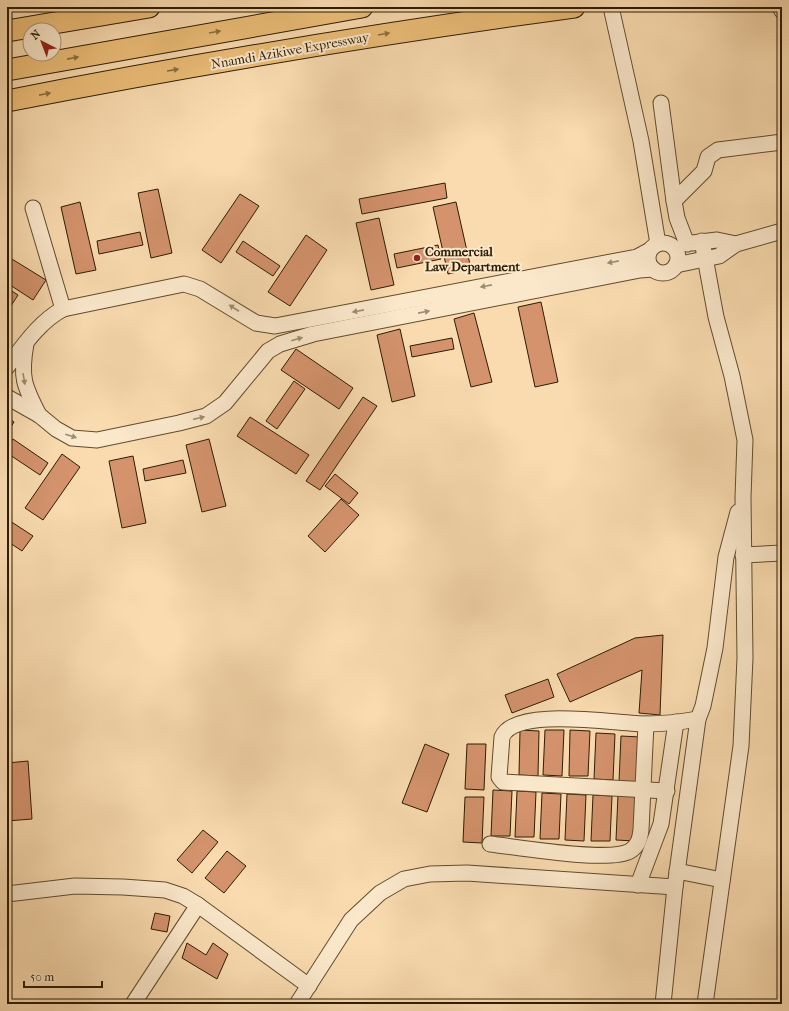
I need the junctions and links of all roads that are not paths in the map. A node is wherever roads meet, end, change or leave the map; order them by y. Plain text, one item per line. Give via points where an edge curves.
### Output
1 (78, 7) edge
2 (149, 7) edge
3 (362, 7) edge
4 (574, 7) edge
5 (611, 7) edge
6 (780, 7) edge
7 (782, 11) edge
8 (7, 31) edge
9 (151, 43) junction
10 (255, 56) junction
11 (7, 70) edge
12 (7, 101) edge
13 (661, 103) dead end
14 (782, 142) edge
15 (674, 201) junction
16 (33, 208) dead end
17 (782, 231) edge
18 (702, 241) junction
19 (736, 244) junction
20 (657, 254) junction
21 (705, 260) junction
22 (676, 265) junction
23 (64, 309) junction
24 (27, 341) junction
25 (7, 367) edge
26 (7, 397) edge
27 (39, 416) junction
28 (743, 497) junction
29 (782, 553) edge
30 (743, 555) junction
31 (698, 719) junction
32 (676, 722) junction
33 (646, 724) junction
34 (642, 790) junction
35 (667, 791) junction
36 (490, 844) dead end
37 (677, 871) junction
38 (722, 880) junction
39 (638, 885) junction
40 (675, 887) junction
41 (7, 894) edge
42 (198, 905) junction
43 (309, 986) junction
44 (133, 1004) edge
45 (297, 1004) edge
46 (663, 1004) edge
47 (705, 1004) edge

1 - 8 highway
2 - 8 highway
9 -> 3 highway
10 -> 4 highway, Nnamdi Azikiwe Expressway via 426,27
5 - 20 street via 641,141
6 - 7 street
9 - 10 highway
11 -> 9 highway
12 -> 10 highway, Nnamdi Azikiwe Expressway
13 - 15 street
14 - 15 street via 718,150 708,157 704,171
15 - 20 street via 677,218
16 - 23 street
17 - 19 street
18 - 19 street via 717,240
18 - 20 street
18 - 21 street
19 - 21 street via 719,256
20 - 22 street via 678,255
20 - 22 street via 663,273
20 -> 23 street via 275,326 256,322 219,299 184,284
27 -> 20 street via 72,438 97,440 206,416 225,403 268,351 280,344 313,334
21 - 22 street
21 - 28 street via 744,440
23 - 24 street via 51,317
24 - 25 street
24 -> 27 street via 22,366 26,391
26 - 27 street
28 - 30 street
28 - 31 street via 726,557 715,648
29 - 30 street
30 - 38 street via 746,658 744,708
31 - 32 street
31 - 37 street
32 - 33 street
32 - 35 street
33 - 34 street
33 - 34 street via 540,718 510,726 502,737 499,777 505,782
34 - 35 street
34 - 36 street via 640,839 636,846 617,856
35 - 39 street via 661,824
37 - 38 street
37 - 40 street
38 - 47 street
39 - 40 street
39 - 43 street via 467,873 430,874 404,879 380,893 351,920
40 - 46 street
41 - 42 street via 75,886 123,887 165,890
42 - 43 street
42 - 44 street
43 - 45 street

